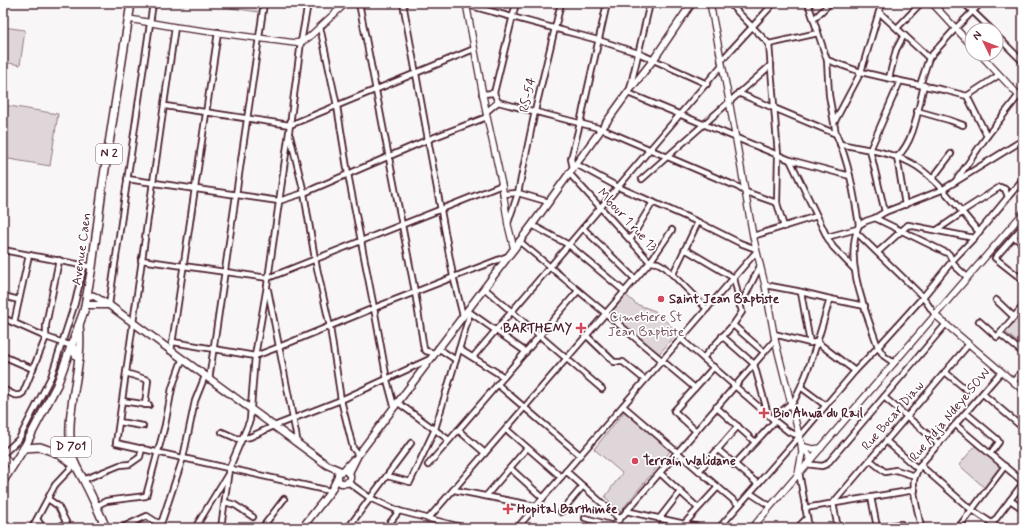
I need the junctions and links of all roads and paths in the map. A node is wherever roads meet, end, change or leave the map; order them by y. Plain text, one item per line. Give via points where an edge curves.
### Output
1 (131, 3) edge
2 (153, 3) edge
3 (264, 3) edge
4 (308, 3) edge
5 (346, 3) edge
6 (359, 3) edge
7 (403, 3) edge
8 (516, 3) edge
9 (561, 3) edge
10 (607, 3) edge
11 (650, 3) edge
12 (692, 3) edge
13 (710, 3) edge
14 (729, 3) edge
15 (774, 3) edge
16 (808, 3) edge
17 (830, 3) edge
18 (883, 3) edge
19 (921, 3) edge
20 (932, 3) edge
21 (964, 3) edge
22 (981, 3) edge
23 (464, 4) edge
24 (474, 5) edge
25 (973, 11) junction
26 (879, 12) junction
27 (512, 18) junction
28 (129, 19) junction
29 (814, 19) junction
30 (984, 22) edge
31 (150, 23) junction
32 (175, 27) junction
33 (320, 27) junction
34 (752, 27) junction
35 (897, 28) junction
36 (956, 28) junction
37 (554, 29) junction
38 (218, 32) junction
39 (818, 33) junction
40 (904, 35) junction
41 (964, 37) edge
42 (259, 38) junction
43 (598, 40) junction
44 (301, 42) junction
45 (1004, 42) edge
46 (769, 44) junction
47 (474, 49) junction
48 (638, 53) junction
49 (929, 58) junction
50 (654, 59) junction
51 (827, 60) junction
52 (987, 62) edge
53 (1023, 62) edge
54 (722, 63) junction
55 (771, 64) junction
56 (861, 72) junction
57 (416, 73) junction
58 (999, 75) junction
59 (889, 78) junction
60 (900, 81) junction
61 (707, 84) junction
62 (922, 85) junction
63 (375, 90) junction
64 (629, 92) junction
65 (494, 93) junction
66 (738, 93) junction
67 (482, 94) junction
68 (967, 96) junction
69 (1021, 97) edge
70 (729, 100) junction
71 (498, 102) junction
72 (165, 106) junction
73 (337, 106) junction
74 (774, 109) junction
75 (535, 111) junction
76 (917, 111) junction
77 (206, 113) junction
78 (486, 114) junction
79 (680, 114) junction
80 (248, 119) junction
81 (835, 121) junction
82 (580, 123) junction
83 (703, 124) junction
84 (290, 125) junction
85 (963, 125) dead end
86 (602, 129) junction
87 (289, 132) junction
88 (836, 134) junction
89 (987, 136) junction
90 (736, 138) junction
91 (427, 140) junction
92 (1023, 140) edge
93 (840, 144) junction
94 (650, 150) junction
95 (870, 150) junction
96 (952, 154) dead end
97 (778, 155) junction
98 (388, 157) junction
99 (666, 157) junction
100 (897, 157) junction
101 (790, 160) junction
102 (573, 168) junction
103 (348, 174) junction
104 (850, 176) junction
105 (127, 179) junction
106 (642, 179) dead end
107 (932, 179) junction
108 (1023, 179) edge
109 (152, 184) junction
110 (954, 184) junction
111 (502, 185) junction
112 (618, 187) junction
113 (195, 189) junction
114 (942, 190) junction
115 (304, 192) junction
116 (746, 192) junction
117 (518, 193) junction
118 (503, 194) junction
119 (236, 196) junction
120 (1008, 197) junction
121 (279, 201) junction
122 (549, 202) junction
123 (653, 202) junction
124 (777, 203) junction
125 (905, 205) junction
126 (601, 208) junction
127 (440, 209) junction
128 (884, 212) junction
129 (962, 212) junction
130 (1023, 213) edge
131 (817, 216) junction
132 (875, 218) junction
133 (698, 222) junction
134 (508, 224) junction
135 (401, 225) junction
136 (532, 225) junction
137 (1023, 226) edge
138 (784, 227) junction
139 (583, 228) junction
140 (857, 229) junction
141 (672, 230) dead end
142 (937, 230) junction
143 (900, 231) junction
144 (979, 232) junction
145 (753, 236) junction
146 (827, 237) junction
147 (1014, 237) junction
148 (974, 238) junction
149 (630, 240) junction
150 (361, 241) junction
151 (519, 242) junction
152 (1023, 244) edge
153 (569, 245) junction
154 (514, 249) junction
155 (685, 249) junction
156 (3, 250) edge
157 (756, 250) junction
158 (878, 252) junction
159 (29, 255) junction
160 (508, 256) junction
161 (315, 259) junction
162 (59, 260) junction
163 (141, 260) junction
164 (953, 260) junction
165 (650, 262) junction
166 (84, 265) junction
167 (92, 266) junction
168 (760, 266) junction
169 (183, 267) junction
170 (550, 267) junction
171 (854, 270) junction
172 (225, 273) junction
173 (673, 274) junction
174 (453, 276) junction
175 (968, 277) junction
176 (268, 278) junction
177 (734, 278) junction
178 (635, 280) junction
179 (1023, 280) edge
180 (765, 285) junction
181 (267, 286) junction
182 (484, 288) junction
183 (578, 291) junction
184 (415, 292) junction
185 (625, 292) junction
186 (801, 292) junction
187 (87, 295) junction
188 (3, 296) edge
189 (924, 297) junction
190 (830, 299) junction
191 (19, 300) junction
192 (996, 300) dead end
193 (85, 305) junction
194 (109, 305) junction
195 (740, 306) junction
196 (864, 306) junction
197 (1023, 306) edge
198 (374, 308) junction
199 (707, 309) junction
200 (511, 312) junction
201 (467, 313) junction
202 (606, 314) junction
203 (935, 315) junction
204 (1014, 317) junction
205 (3, 318) edge
206 (978, 321) dead end
207 (133, 322) junction
208 (14, 323) junction
209 (946, 324) junction
210 (79, 325) junction
211 (733, 325) junction
212 (330, 327) junction
213 (495, 330) junction
214 (1000, 334) junction
215 (540, 336) junction
216 (587, 336) junction
217 (722, 336) junction
218 (46, 337) junction
219 (774, 337) junction
220 (681, 339) junction
221 (62, 342) junction
222 (172, 342) junction
223 (817, 342) junction
224 (810, 343) junction
225 (969, 344) junction
226 (72, 346) junction
227 (878, 347) junction
228 (279, 348) junction
229 (438, 348) junction
230 (459, 349) junction
231 (214, 350) junction
232 (171, 351) junction
233 (526, 352) junction
234 (764, 352) junction
235 (434, 353) junction
236 (1023, 353) edge
237 (3, 356) edge
238 (255, 356) junction
239 (473, 357) junction
240 (79, 358) junction
241 (703, 358) junction
242 (430, 359) junction
243 (567, 359) junction
244 (182, 360) junction
245 (456, 360) junction
246 (662, 361) junction
247 (894, 363) junction
248 (754, 364) junction
249 (714, 367) junction
250 (33, 369) junction
251 (1023, 370) edge
252 (855, 371) junction
253 (945, 372) junction
254 (1001, 372) junction
255 (126, 373) junction
256 (504, 377) junction
257 (207, 378) junction
258 (387, 380) junction
259 (645, 380) junction
260 (1013, 382) junction
261 (498, 384) junction
262 (736, 385) junction
263 (695, 388) junction
264 (802, 388) junction
265 (3, 389) edge
266 (602, 390) dead end
267 (967, 390) dead end
268 (1023, 390) edge
269 (982, 394) junction
270 (884, 397) junction
271 (341, 400) junction
272 (122, 401) junction
273 (396, 404) junction
274 (791, 405) junction
275 (825, 405) junction
276 (623, 406) junction
277 (716, 407) junction
278 (525, 408) junction
279 (251, 409) junction
280 (966, 413) junction
281 (768, 414) junction
282 (907, 416) junction
283 (294, 418) junction
284 (774, 420) junction
285 (119, 422) junction
286 (956, 424) junction
287 (143, 426) dead end
288 (274, 426) junction
289 (738, 426) junction
290 (1023, 428) edge
291 (506, 429) junction
292 (435, 430) junction
293 (458, 430) junction
294 (696, 430) junction
295 (222, 432) dead end
296 (241, 439) junction
297 (449, 440) junction
298 (886, 441) junction
299 (755, 442) junction
300 (411, 443) dead end
301 (801, 443) junction
302 (298, 444) junction
303 (939, 444) junction
304 (24, 448) junction
305 (142, 448) junction
306 (527, 448) junction
307 (821, 448) junction
308 (717, 449) junction
309 (678, 452) junction
310 (158, 453) junction
311 (485, 453) junction
312 (3, 454) edge
313 (990, 454) junction
314 (580, 455) junction
315 (357, 457) junction
316 (183, 458) junction
317 (870, 460) junction
318 (808, 461) junction
319 (74, 465) junction
320 (327, 465) junction
321 (428, 465) dead end
322 (734, 465) junction
323 (1005, 466) junction
324 (12, 467) junction
325 (510, 468) junction
326 (229, 471) junction
327 (566, 471) junction
328 (699, 471) junction
329 (917, 471) junction
330 (345, 472) junction
331 (660, 473) junction
332 (799, 473) junction
333 (4, 476) edge
334 (387, 476) junction
335 (561, 477) junction
336 (83, 480) junction
337 (341, 480) junction
338 (1023, 483) edge
339 (758, 484) junction
340 (583, 486) junction
341 (718, 487) junction
342 (454, 490) junction
343 (914, 490) junction
344 (331, 491) junction
345 (680, 492) junction
346 (750, 492) junction
347 (486, 496) junction
348 (871, 497) junction
349 (370, 498) junction
350 (543, 498) junction
351 (48, 499) junction
352 (284, 499) dead end
353 (1010, 500) junction
354 (225, 502) junction
355 (833, 503) junction
356 (739, 505) junction
357 (96, 506) junction
358 (536, 506) junction
359 (770, 506) junction
360 (698, 508) junction
361 (805, 508) junction
362 (972, 510) junction
363 (1023, 510) edge
364 (399, 511) junction
365 (626, 511) junction
366 (560, 512) dead end
367 (253, 517) dead end
368 (585, 518) dead end
369 (659, 518) junction
370 (807, 518) junction
371 (37, 519) junction
372 (428, 519) junction
373 (620, 519) junction
374 (993, 523) junction
375 (684, 524) junction
376 (901, 524) dead end
377 (68, 526) edge
378 (613, 527) edge
379 (32, 528) edge
380 (43, 528) edge
381 (57, 528) edge
382 (106, 528) edge
383 (121, 528) edge
384 (195, 528) edge
385 (221, 528) edge
386 (262, 528) edge
387 (302, 528) edge
388 (348, 528) edge
389 (386, 528) edge
390 (465, 528) edge
391 (517, 528) edge
392 (703, 528) edge
393 (719, 528) edge
394 (752, 528) edge
395 (797, 528) edge
396 (809, 528) edge
397 (838, 528) edge
398 (874, 528) edge
399 (877, 528) edge
400 (921, 528) edge
401 (958, 528) edge
402 (989, 528) edge
403 (999, 528) edge

1 - 28 main road, Avenue Caen / N 2
2 - 31 street
3 - 42 street
4 - 44 street
5 - 33 street
6 - 63 street
7 - 57 street
8 - 27 street
9 - 37 street, RS-54
10 - 43 street
11 - 48 street
12 - 50 main road
13 - 54 street
14 - 34 street
15 - 34 street
16 - 29 street
17 - 29 street
18 - 26 street
19 - 35 street
20 - 36 street
21 - 25 street
22 - 25 street
23 - 24 street
23 - 47 street
24 - 27 street
25 - 30 street
25 - 36 street
26 - 35 street
26 - 56 street
27 - 37 street
27 - 65 street
28 - 31 street
28 - 167 main road, Avenue Caen / N 2
29 - 39 street
31 - 32 street
31 - 105 street
32 - 38 street
32 - 72 street
33 - 44 street
33 - 73 street
34 - 46 street
34 - 54 street
35 - 40 street
36 - 41 street
36 - 49 street
37 - 43 street
37 - 75 street, RS-54
38 - 42 street
38 - 77 street
39 - 46 street
39 - 51 street
40 - 49 street
40 - 59 street via 896,50
42 - 44 street via 289,43
42 - 80 street
43 - 48 street
43 - 82 street
44 - 84 street
45 - 53 street
46 - 55 street
47 - 57 street
47 - 67 street
48 - 50 street
48 - 64 street
49 - 62 street
50 - 61 street
50 - 64 main road
51 - 56 street
51 - 81 street via 829,95
52 - 58 street
54 - 61 street
54 - 70 street
55 - 66 street
55 - 74 street
56 - 59 street
56 - 81 street
57 - 63 street
57 - 91 street
58 - 68 street
58 - 69 street
59 - 60 street
60 - 62 street
60 - 95 street
61 - 79 street
62 - 68 street
62 - 76 street
63 - 73 street
63 - 98 street
64 - 79 street
64 - 86 main road
65 - 67 street
65 - 71 street
66 - 70 street
66 - 74 street
67 - 78 street
68 - 89 street
69 - 89 street
70 - 83 street
70 - 90 street
71 - 75 street
71 - 78 street
72 - 77 street
72 - 109 street
73 - 84 street
73 - 103 street
74 - 88 street
74 - 97 street
75 - 82 street
75 - 117 street, RS-54
76 - 85 street
76 - 100 street via 913,131
77 - 80 street
77 - 113 street
78 - 91 street
78 - 111 street
79 - 83 street
79 - 94 street
80 - 84 street
80 - 119 street
81 - 88 street
82 - 86 street
82 - 102 street via 571,159
83 - 90 street
83 - 99 street
84 - 87 street
86 - 94 street
86 - 102 main road
87 - 115 street
87 - 121 street
88 - 93 street
89 - 110 street
90 - 97 street
90 - 116 street
91 - 98 street
91 - 127 street
92 - 110 street
93 - 95 street
93 - 104 street
94 - 99 street
94 - 112 street
95 - 100 street
95 - 128 street
96 - 107 street
97 - 101 street
97 - 124 street
98 - 103 street
98 - 135 street
99 - 106 street
99 - 116 street
100 - 107 street via 911,163
100 - 125 street
101 - 104 street
101 - 131 street
102 - 112 street
102 - 122 main road
102 - 126 street, Mbour 1 rue 13
103 - 115 street
103 - 150 street
104 - 140 street
105 - 109 street
105 - 194 street
107 - 114 street
108 - 120 street
109 - 113 street
109 - 163 street
110 - 114 street
111 - 118 street
111 - 127 street
112 - 123 street
112 - 126 street
113 - 119 street
113 - 169 street
114 - 125 street
114 - 129 street
115 - 121 street
115 - 161 street
116 - 124 street
116 - 145 street
117 - 118 street
117 - 122 street
117 - 134 street, RS-54
118 - 134 street
119 - 121 street
119 - 172 street
120 - 129 street via 1005,189 1000,187
120 - 144 street
121 - 176 street
122 - 136 main road
123 - 133 street
123 - 149 street
124 - 138 street
125 - 128 street
126 - 139 street
126 - 149 street, Mbour 1 rue 13
127 - 135 street
127 - 174 street
128 - 132 street
129 - 142 street
129 - 144 street
130 - 175 street
131 - 138 street
131 - 146 street
132 - 140 street via 866,221
132 - 143 street
133 - 155 street
133 - 157 street
134 - 154 street
135 - 150 street
135 - 184 street
136 - 151 main road
136 - 153 street
137 - 147 street
138 - 145 street
139 - 153 street
139 - 178 street
140 - 146 street
140 - 158 street
140 - 171 street
141 - 165 street
142 - 143 street via 908,225
142 - 148 street
143 - 158 street
143 - 164 street via 949,254
144 - 148 street
145 - 157 street
146 - 171 street
147 - 152 street
147 - 179 street via 996,258
148 - 164 street
149 - 165 street, Mbour 1 rue 13
150 - 161 street
150 - 198 street
151 - 154 main road
151 - 170 street
153 - 170 street
153 - 185 street
154 - 160 main road
155 - 173 street
155 - 177 street
156 - 159 street
157 - 168 street
157 - 177 street
158 - 189 street
159 - 162 street
159 - 191 street
160 - 174 street
160 - 182 main road
161 - 176 street
161 - 212 street
162 - 166 street
162 - 218 street
163 - 169 street
163 - 207 street
164 - 175 street via 957,268
164 - 189 street
165 - 173 street, Mbour 1 rue 13 via 658,263
165 - 178 street
166 - 167 street
166 - 221 street
167 - 187 main road, Avenue Caen / N 2
168 - 180 street
168 - 195 street
169 - 172 street
169 - 222 street
170 - 183 street
170 - 200 street
171 - 196 street
172 - 176 street
172 - 231 street
173 - 199 street, Mbour 1 rue 13
174 - 184 street
174 - 201 street
175 - 203 street
176 - 181 street
177 - 195 street
177 - 199 street
178 - 185 street
180 - 186 street
180 - 219 street
181 - 228 street
181 - 238 street
182 - 200 street
182 - 201 main road
183 - 202 street
183 - 215 street
184 - 198 street
184 - 235 street via 424,349
185 - 202 street
186 - 190 street
186 - 224 street
187 - 193 main road, Avenue Caen / N 2
187 - 194 main road
188 - 191 street
189 - 203 street
189 - 227 street
190 - 196 street
190 - 223 street
191 - 208 street
192 - 204 street
193 - 194 main road
193 - 210 main road, Avenue Caen / N 2
194 - 207 main road
195 - 211 street via 742,314
196 - 227 street
197 - 204 street
198 - 212 street
198 - 258 street
199 - 220 street
200 - 213 street
200 - 215 street
201 - 213 street
201 - 229 main road
201 - 230 street
202 - 216 street
202 - 246 street
203 - 209 street
203 - 247 street
204 - 214 street
205 - 208 street
206 - 214 street via 997,337
207 - 232 main road
207 - 255 street
208 - 218 street
209 - 225 street
209 - 270 street
210 - 226 main road, Avenue Caen / N 2
210 - 240 main road, D 701
211 - 217 street
211 - 234 street
212 - 228 street
212 - 271 street
213 - 233 street
213 - 239 street
214 - 236 street
215 - 233 street
215 - 243 street
216 - 243 street
216 - 259 street via 614,362 623,362
217 - 241 street
217 - 248 street
218 - 221 street
218 - 250 street
219 - 224 street
219 - 234 street
219 - 274 street
220 - 241 street
220 - 246 street
221 - 226 street
221 - 312 street via 51,377 19,439
222 - 231 street
222 - 232 street
223 - 224 street
223 - 252 street
223 - 264 street
225 - 253 street, Rue Bocar Diaw
225 - 254 street
226 - 240 main road
226 - 304 main road, Avenue Caen / N 2 via 57,385
227 - 247 street via 884,356
227 - 252 street
228 - 238 street
228 - 283 street
229 - 235 main road
229 - 245 street
230 - 239 street
230 - 245 street
231 - 238 street
231 - 257 street
232 - 244 main road
233 - 256 street
234 - 248 street
235 - 242 main road
237 - 250 street
238 - 279 street
239 - 256 street
240 - 319 main road, D 701 via 70,426
241 - 249 street
242 - 258 street
242 - 273 main road
243 - 266 street
243 - 278 street
244 - 257 main road
244 - 310 street via 172,388
245 - 292 street
246 - 259 street
246 - 263 street
247 - 307 street
248 - 262 street
248 - 281 street
249 - 262 street
249 - 263 street
250 - 265 street via 22,395 17,396
251 - 260 street
252 - 275 street
253 - 267 street
253 - 282 street, Rue Bocar Diaw
254 - 260 street
254 - 269 street, Rue Adja Ndeye SOW
255 - 272 street
255 - 272 street via 148,380 147,405
256 - 261 street
257 - 279 main road
257 - 316 street via 196,401
258 - 271 street
258 - 273 street
259 - 276 street
260 - 268 street
261 - 278 street
261 - 293 street
262 - 277 street
262 - 281 street
263 - 294 street via 674,411
264 - 274 street
264 - 275 street
269 - 280 street, Rue Adja Ndeye SOW
269 - 290 street
270 - 282 street
270 - 318 street via 827,464 822,466
271 - 283 street
271 - 315 street
272 - 285 street
273 - 292 street
273 - 315 main road
274 - 284 street
274 - 301 street
275 - 301 street
276 - 309 street
276 - 314 street
277 - 289 street
277 - 294 street
278 - 291 street
278 - 314 street
279 - 288 main road
279 - 296 street via 250,423
280 - 286 street, Rue Adja Ndeye SOW
280 - 313 street via 999,442
281 - 284 street
282 - 298 street, Rue Bocar Diaw
282 - 303 street
283 - 288 street
283 - 302 street
284 - 299 street
284 - 301 street
285 - 287 street
285 - 305 street via 116,443
286 - 303 street, Rue Adja Ndeye SOW
286 - 313 street
288 - 296 street
288 - 302 main road
289 - 299 street
289 - 308 street
291 - 306 street
291 - 311 street
292 - 297 street
292 - 334 street via 410,482
293 - 297 street
293 - 311 street
294 - 309 street
295 - 296 street
296 - 326 street
297 - 321 street
298 - 317 street, Rue Bocar Diaw
298 - 329 street
299 - 322 street
300 - 334 street
301 - 307 street via 813,449
301 - 318 street
301 - 332 street
301 - 339 street
302 - 320 main road
303 - 329 street, Rue Adja Ndeye SOW
304 - 319 main road via 45,448
304 - 324 main road, Avenue Caen / N 2
305 - 310 street
305 - 336 street via 140,457 130,464 120,465
306 - 325 street
306 - 335 street
307 - 318 street
308 - 322 street
308 - 328 street
309 - 328 street
309 - 331 street
310 - 316 street
310 - 357 street via 146,496 106,501
311 - 342 street
312 - 324 street
313 - 323 street
314 - 327 street
315 - 330 main road
316 - 326 street
316 - 383 street via 162,521 158,523 148,516
317 - 329 street via 885,472
317 - 355 street, Rue Bocar Diaw
318 - 332 street
319 - 336 main road, D 701
319 - 351 street via 56,485
320 - 330 main road
320 - 337 main road
322 - 339 street
323 - 338 street
323 - 362 street
324 - 333 main road, Avenue Caen / N 2
325 - 347 street
325 - 350 street
326 - 344 street
326 - 354 street
326 - 384 street
327 - 335 street
327 - 340 street
328 - 341 street
329 - 343 street
329 - 362 street
330 - 337 main road via 338,474
330 - 337 main road via 350,478
331 - 345 street
331 - 365 street
332 - 359 street
332 - 361 street
334 - 349 street
335 - 350 street
336 - 357 main road, D 701
337 - 344 main road
337 - 349 street
338 - 353 street
339 - 346 street
340 - 366 street
340 - 373 street
341 - 356 street
341 - 360 street
342 - 347 street
342 - 372 street
343 - 348 street
343 - 400 street
344 - 387 main road
345 - 360 street
345 - 369 street
346 - 356 street
346 - 359 street
347 - 358 street
348 - 355 street
348 - 399 street
349 - 364 street
349 - 388 street
350 - 358 street
351 - 371 street
351 - 377 street via 58,506
352 - 386 street
353 - 363 street
353 - 374 street
354 - 367 street via 235,505
354 - 385 street
355 - 361 street
355 - 397 street
356 - 393 street
357 - 382 main road, D 701
358 - 391 street
359 - 394 street
360 - 375 street
361 - 370 street
362 - 374 street
362 - 401 street
364 - 372 street
364 - 389 street
365 - 369 street
365 - 373 street
368 - 378 street
369 - 375 street
370 - 395 street
370 - 396 street
371 - 379 street
371 - 380 street
372 - 390 street
373 - 378 street
374 - 402 street
374 - 403 street
375 - 392 street
376 - 399 street
377 - 381 street
398 - 399 street

